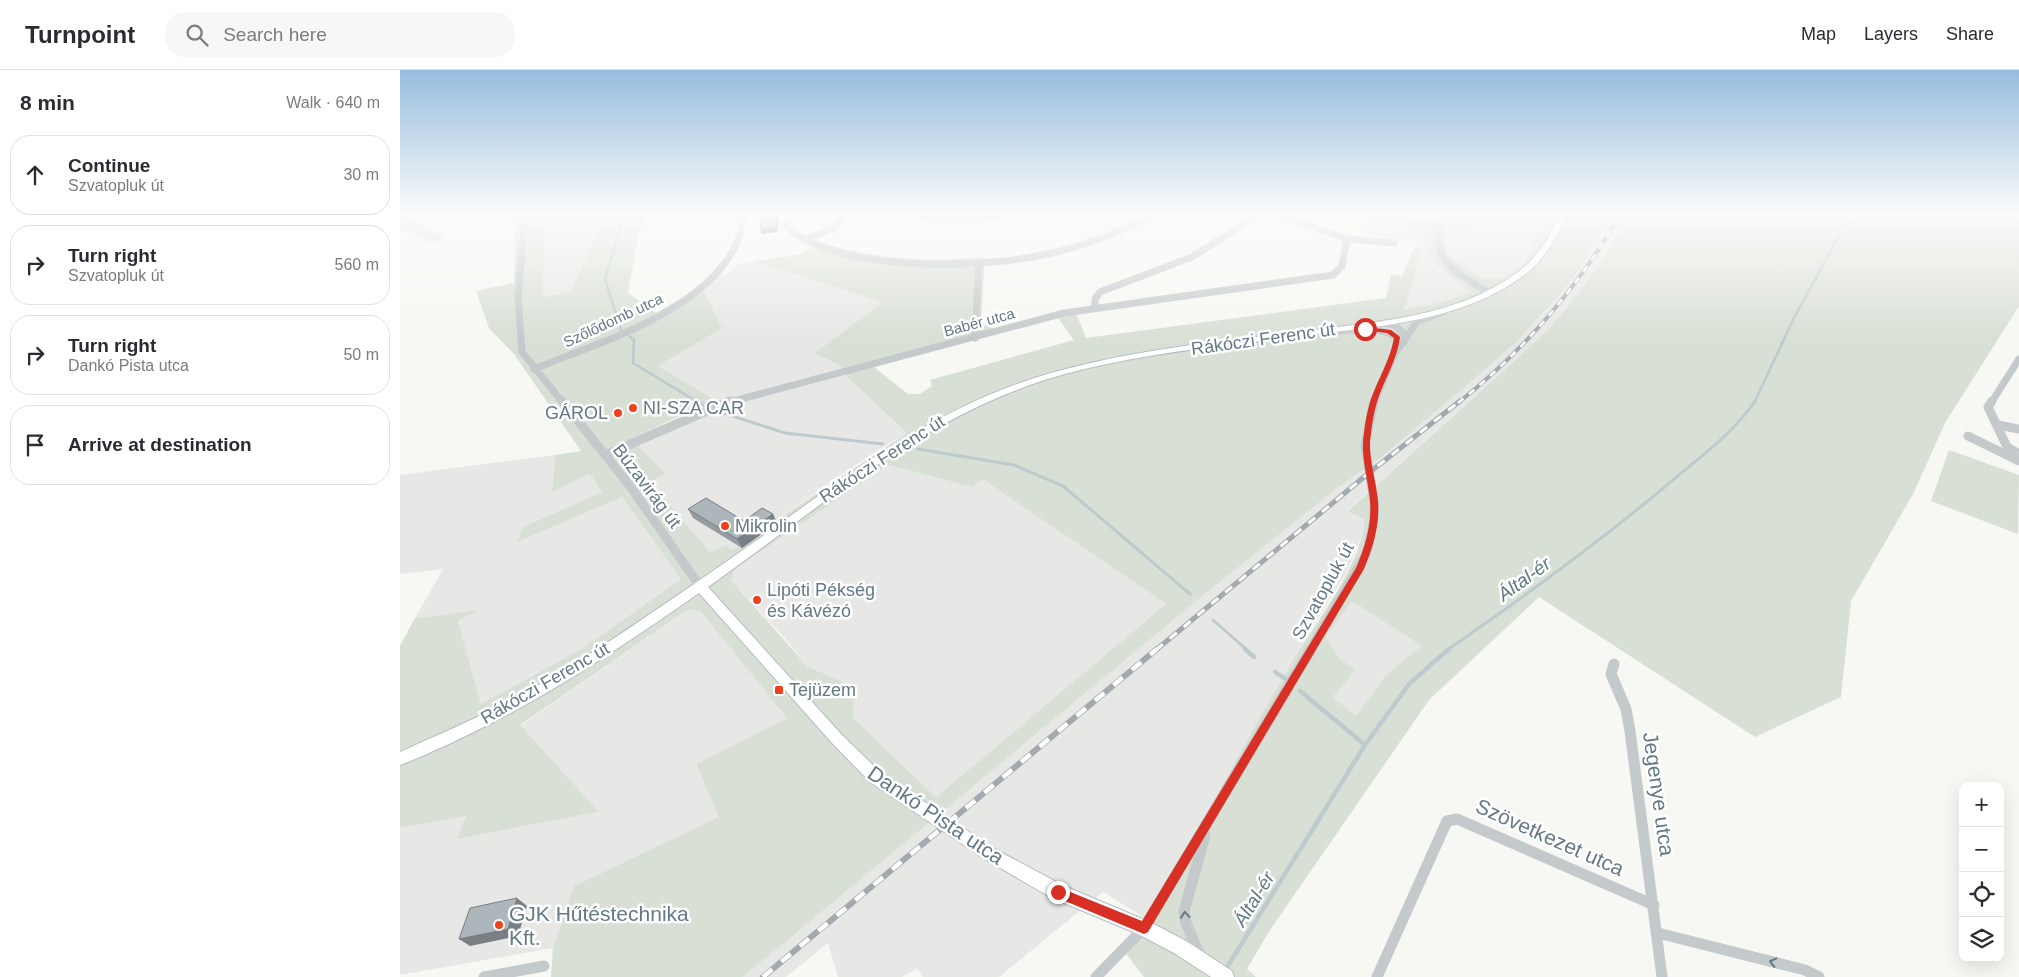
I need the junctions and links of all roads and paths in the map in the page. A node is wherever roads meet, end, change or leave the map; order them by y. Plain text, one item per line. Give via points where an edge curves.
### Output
1 (522, 256) edge
2 (729, 256) edge
3 (867, 256) edge
4 (1022, 256) edge
5 (1193, 256) edge
6 (1344, 256) edge
7 (1442, 256) edge
8 (1539, 256) edge
9 (979, 263) junction
10 (1488, 294) junction
11 (1095, 307) junction
12 (1454, 308) junction
13 (1390, 324) junction
14 (1310, 333) junction
15 (1397, 337) junction
16 (975, 338) junction
17 (1404, 343) junction
18 (1394, 355) junction
19 (2019, 359) edge
20 (534, 369) junction
21 (1998, 425) junction
22 (2019, 429) edge
23 (1968, 436) dead end
24 (2019, 454) edge
25 (605, 455) junction
26 (2019, 461) edge
27 (699, 585) junction
28 (1614, 664) dead end
29 (400, 759) edge
30 (1208, 823) junction
31 (1654, 905) junction
32 (1144, 928) junction
33 (1658, 933) junction
34 (1202, 961) junction
35 (544, 966) dead end
36 (1222, 974) edge
37 (484, 977) edge
38 (1096, 977) edge
39 (1377, 977) edge
40 (1662, 977) edge
41 (1819, 977) edge

1 - 20 street, Búzavirág út via 519,287 522,352
2 - 20 street, Szőlődomb utca via 713,277 693,294 640,324
3 - 9 street via 903,263
4 - 9 street
5 - 11 street via 1100,292 1095,299
6 - 11 street, Babér utca via 1342,266 1333,275
7 - 10 street via 1456,272
8 - 10 main road, Rákóczi Ferenc út via 1513,280
9 - 16 street
10 - 12 main road, Rákóczi Ferenc út
11 - 16 street, Babér utca
12 - 13 main road, Rákóczi Ferenc út
12 - 17 street, Szvatopluk út via 1417,322
13 - 14 main road, Rákóczi Ferenc út
13 - 15 street
13 - 17 street via 1405,334
14 - 15 street via 1380,330 1389,331
14 - 27 main road, Rákóczi Ferenc út via 1112,361 1037,379 988,397 896,446
15 - 18 street, Szvatopluk út
16 - 25 street, Babér utca via 724,403
17 - 18 street, Szvatopluk út
18 - 30 street, Szvatopluk út via 1374,401 1367,432 1374,511 1367,552 1360,569
19 - 21 street via 1988,407
20 - 25 street, Búzavirág út
21 - 22 street
21 - 24 street via 2007,447
23 - 26 street
25 - 27 street, Búzavirág út
27 - 29 main road, Rákóczi Ferenc út via 528,698
27 - 32 main road, Dankó Pista utca via 836,739 876,777 967,839 1058,892
28 - 31 street, Jegenye utca via 1612,674 1626,709 1630,730
30 - 32 street, Szvatopluk út
34 -> 30 street, Szvatopluk út via 1184,912
31 - 33 street, Jegenye utca
31 - 39 street, Szövetkezet utca via 1457,819 1448,821
32 - 34 main road, Dankó Pista utca
32 - 38 street, Szvatopluk út
33 - 40 street, Jegenye utca
41 -> 33 street via 1805,970
34 - 36 main road, Dankó Pista utca
35 - 37 street

